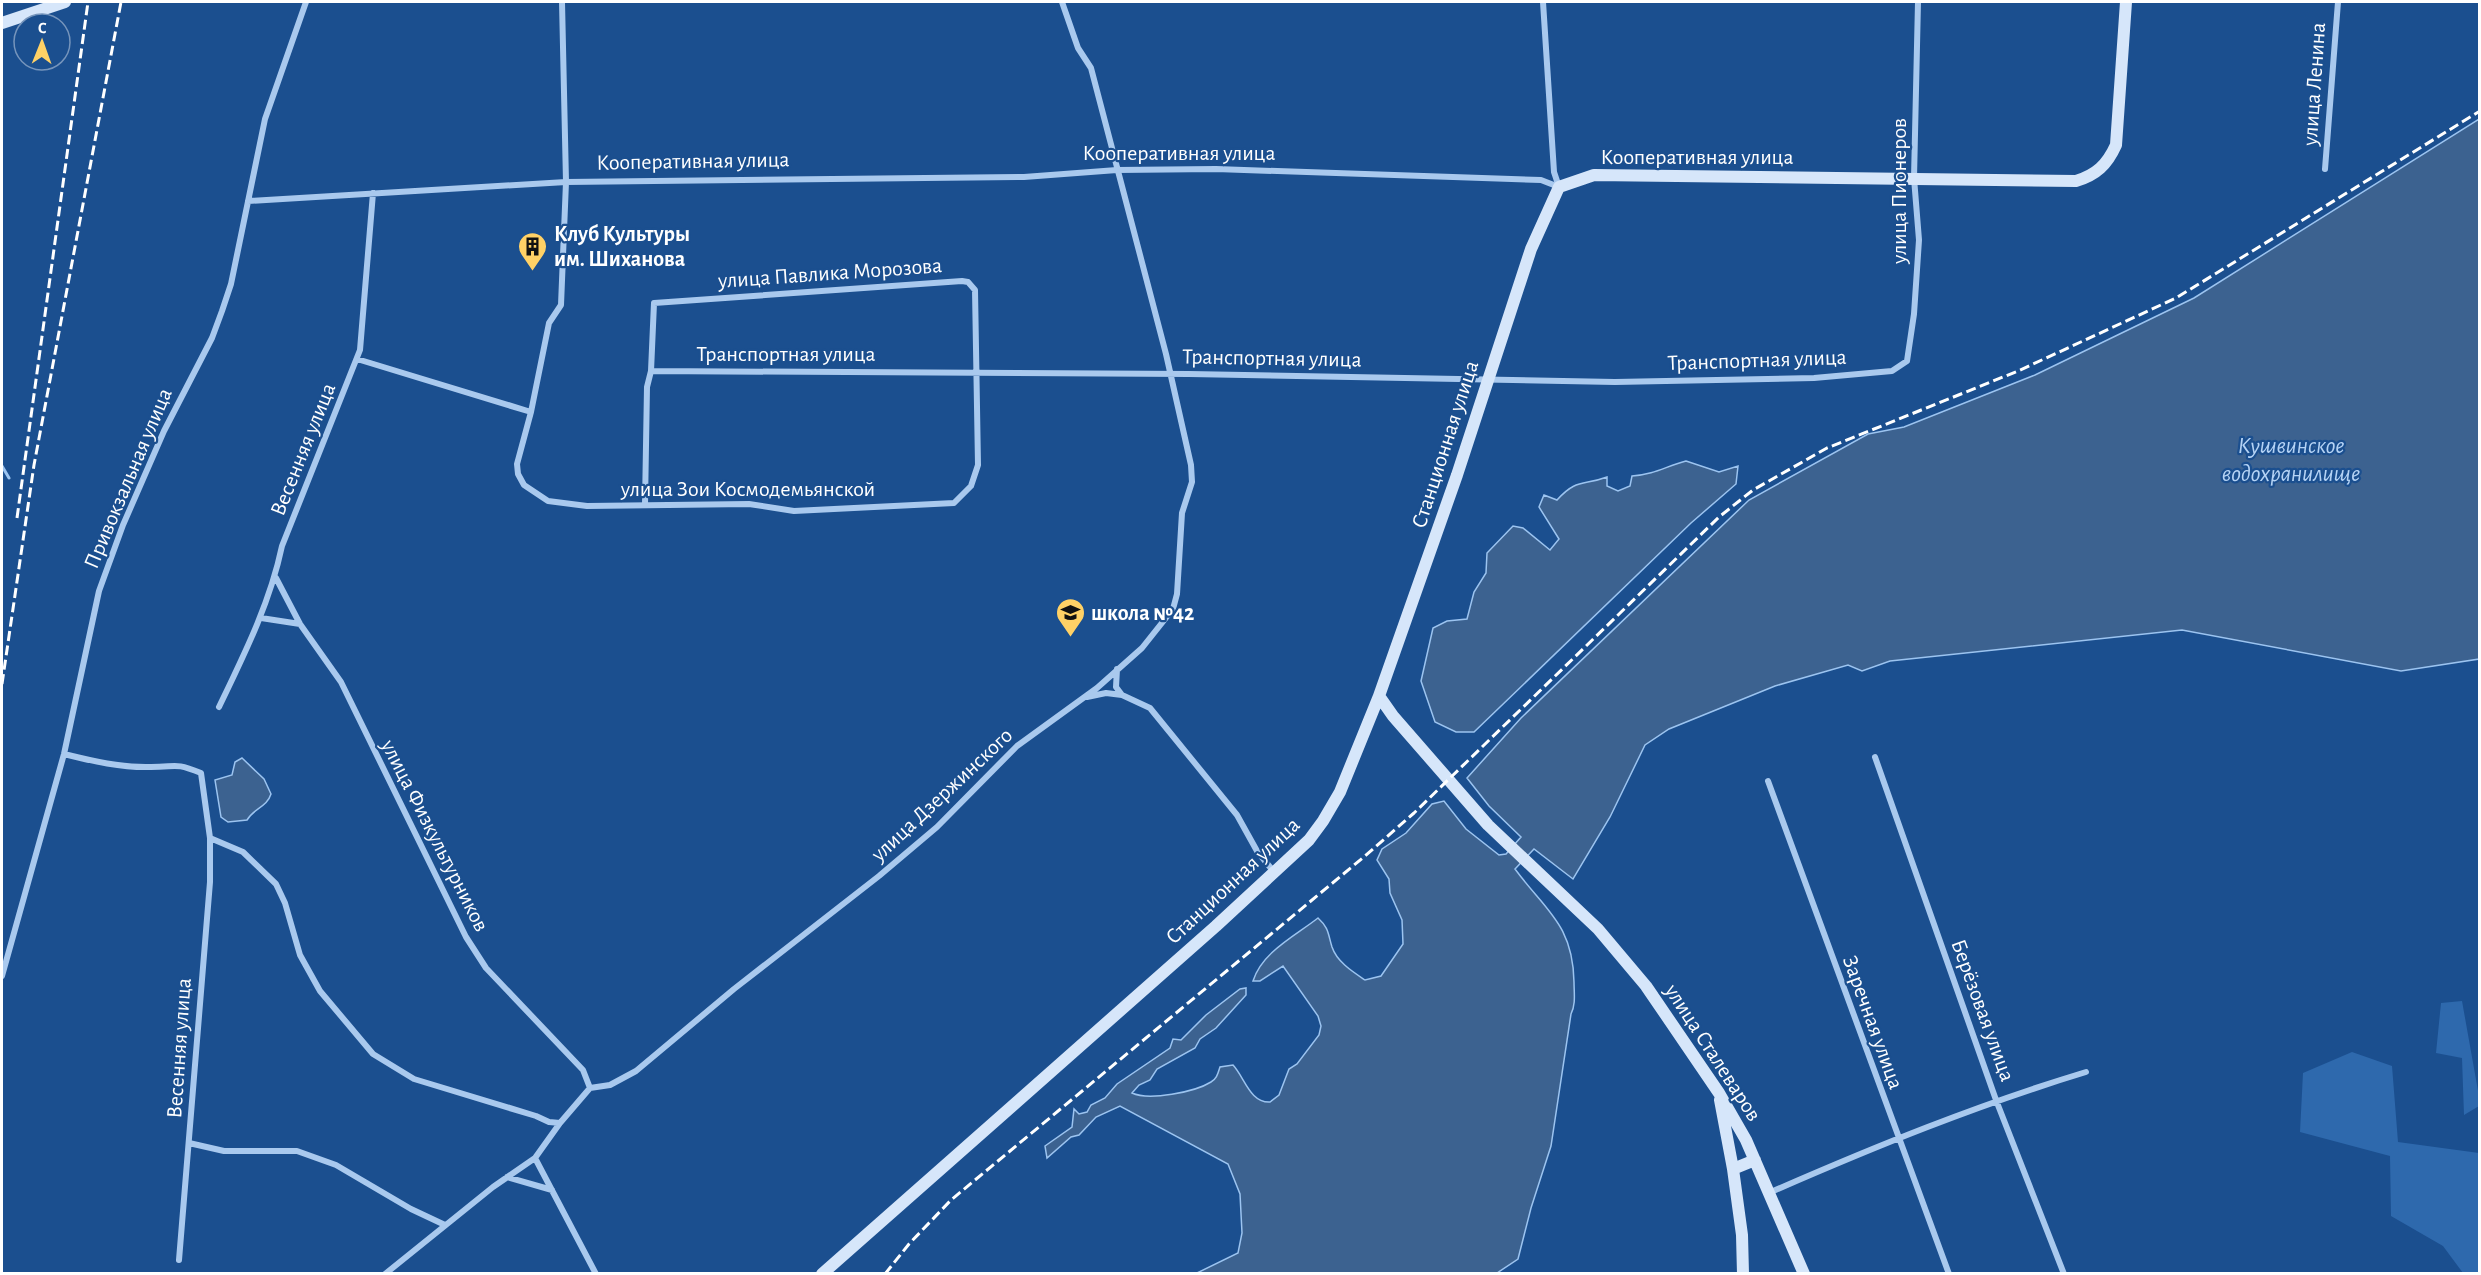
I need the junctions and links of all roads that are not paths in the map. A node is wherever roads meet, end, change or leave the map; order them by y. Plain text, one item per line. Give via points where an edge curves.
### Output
1 (65, 2) edge
2 (306, 2) edge
3 (562, 2) edge
4 (1062, 2) edge
5 (1543, 2) edge
6 (1918, 2) edge
7 (2126, 2) edge
8 (2338, 2) edge
9 (2, 23) edge
10 (2325, 169) dead end
11 (1117, 170) junction
12 (1914, 178) junction
13 (566, 182) junction
14 (1559, 187) junction
15 (373, 193) junction
16 (248, 201) junction
17 (972, 285) joint
18 (357, 359) junction
19 (651, 371) junction
20 (1892, 371) joint
21 (975, 372) junction
22 (1171, 374) junction
23 (1487, 379) junction
24 (531, 412) junction
25 (645, 504) junction
26 (276, 578) junction
27 (261, 618) junction
28 (300, 624) junction
29 (1117, 669) junction
30 (1122, 695) junction
31 (1379, 696) junction
32 (1085, 697) junction
33 (219, 707) dead end
34 (64, 754) junction
35 (1875, 757) dead end
36 (1768, 781) dead end
37 (210, 838) junction
38 (1275, 872) junction
39 (2, 976) edge
40 (2086, 1072) dead end
41 (590, 1088) junction
42 (1719, 1093) junction
43 (1996, 1100) junction
44 (549, 1122) junction
45 (560, 1123) junction
46 (552, 1136) junction
47 (1897, 1137) junction
48 (189, 1143) junction
49 (535, 1158) junction
50 (1755, 1160) junction
51 (1733, 1169) junction
52 (507, 1177) junction
53 (552, 1190) junction
54 (1771, 1192) junction
55 (445, 1225) junction
56 (180, 1260) dead end
57 (385, 1274) edge
58 (596, 1274) edge
59 (822, 1274) edge
60 (1743, 1274) edge
61 (1804, 1274) edge
62 (1949, 1274) edge
63 (2064, 1274) edge

1 - 9 main road
2 - 16 street, Привокзальная улица via 265,119
3 - 13 street
4 - 11 street, улица Дзержинского via 1078,48 1091,68
5 - 14 street via 1554,172
6 - 12 street, улица Пионеров
7 - 12 main road, Кооперативная улица via 2116,146 2102,168 2076,181
8 - 10 street, улица Ленина
11 - 13 street, Кооперативная улица via 1024,177
11 - 14 street, Кооперативная улица via 1216,169 1541,180
11 - 22 street, улица Дзержинского
12 - 14 main road, Кооперативная улица via 1594,174
12 - 20 street, улица Пионеров via 1919,240 1914,314 1907,361
13 - 15 street, Кооперативная улица
13 - 24 street via 561,305 549,323
14 - 23 main road, Станционная улица via 1531,249
15 - 16 street, Кооперативная улица
15 - 18 street, Весенняя улица
16 - 34 street, Привокзальная улица via 231,284 212,338 164,431 99,591
17 - 19 street, улица Павлика Морозова via 962,281 654,303
17 - 21 street, улица Зои Космодемьянской via 976,300
18 - 24 street
18 - 26 street, Весенняя улица via 282,546
19 - 21 street, Транспортная улица
19 - 25 street via 647,387
20 - 23 street, Транспортная улица via 1814,378 1615,382
21 - 22 street, Транспортная улица
21 - 25 street, улица Зои Космодемьянской via 978,465 971,486 954,503 794,511 749,504
22 - 23 street, Транспортная улица
22 - 29 street, улица Дзержинского via 1192,482 1182,513 1177,594 1173,609 1142,648
23 - 31 main road, Станционная улица
24 - 25 street, улица Зои Космодемьянской via 517,464 524,485 534,494 548,501 587,506
26 - 27 street, Весенняя улица via 264,601
26 - 28 street, улица Физкультурников
27 - 28 street
27 - 33 street, Весенняя улица
28 - 41 street, улица Физкультурников via 341,682 466,937 486,968 583,1070
29 - 30 street via 1116,687
29 - 32 street, улица Дзержинского
30 - 32 street
30 - 38 street via 1150,708 1237,815 1257,851
31 - 38 main road, Станционная улица via 1332,808 1309,840
31 - 42 main road, улица Сталеваров via 1488,825 1633,968
32 - 41 street, улица Дзержинского via 1017,746 937,826 879,876 636,1071 610,1085
34 - 37 street via 152,767 177,763 201,773
34 - 39 street, Привокзальная улица
35 - 43 street, Берёзовая улица
36 - 47 street, Заречная улица
37 - 44 street via 243,852 276,884 300,954 320,991 373,1054 414,1079
37 - 48 street, Весенняя улица via 210,882
38 - 59 main road, Станционная улица
40 - 43 street
41 - 45 street
42 - 50 main road, улица Сталеваров
42 - 51 main road
43 - 47 street
43 - 63 street, Берёзовая улица
44 - 45 street
44 - 46 street
45 - 46 street
46 - 49 street
47 - 54 street
47 - 62 street, Заречная улица
48 - 55 street via 224,1151 297,1151 336,1165
48 - 56 street, Весенняя улица
49 - 52 street
49 - 53 street
50 - 51 main road
50 - 54 main road, улица Сталеваров
51 - 60 main road
52 - 53 street
52 - 55 street
53 - 58 street
54 - 61 main road, улица Сталеваров
55 - 57 street

